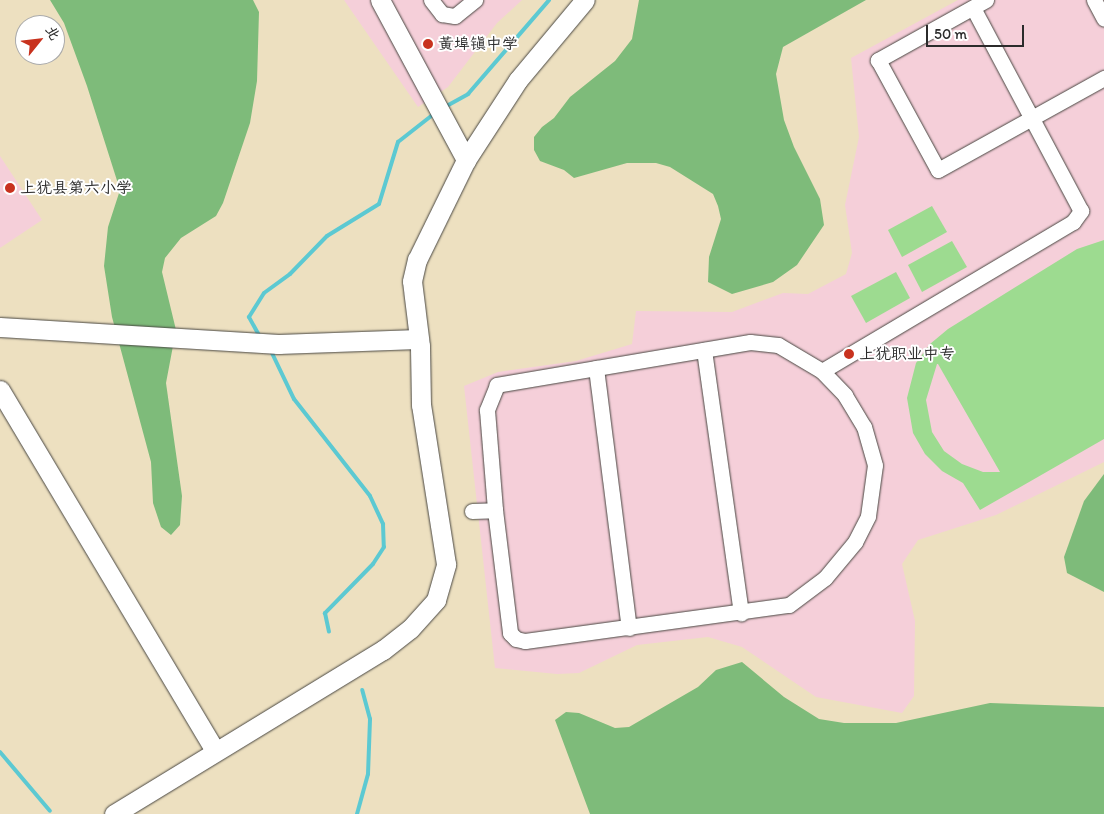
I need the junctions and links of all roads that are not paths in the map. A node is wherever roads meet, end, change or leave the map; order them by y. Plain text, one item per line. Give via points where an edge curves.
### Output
1 (380, 0) edge
2 (431, 0) edge
3 (475, 0) edge
4 (585, 0) edge
5 (986, 0) edge
6 (1094, 0) edge
7 (973, 8) junction
8 (1104, 19) edge
9 (1104, 78) edge
10 (1032, 117) junction
11 (466, 160) junction
12 (0, 327) edge
13 (418, 339) junction
14 (704, 350) junction
15 (596, 368) junction
16 (822, 371) junction
17 (0, 390) edge
18 (495, 510) junction
19 (472, 511) dead end
20 (741, 613) junction
21 (629, 628) junction
22 (215, 751) junction
23 (114, 814) edge

1 - 11 street
2 - 3 street via 442,14 455,16
4 - 11 street via 518,80
5 - 7 street
6 - 8 street
7 - 10 street
7 - 10 street via 878,60 882,69 938,170
9 - 10 street
10 - 16 street via 1078,200 1081,211 1073,222
11 - 13 street via 417,260 412,282
12 - 13 street via 278,344
13 - 22 street via 421,405 446,564 436,600 410,629 384,650
14 - 15 street
14 - 16 street via 750,342 778,344
14 - 20 street
15 - 18 street via 497,386 487,410
15 - 21 street
16 - 20 street via 845,395 864,427 876,466 868,516 844,558 826,578 781,608
17 - 22 street
18 - 19 street
18 - 21 street via 510,633 516,639 525,641
20 - 21 street
22 - 23 street

